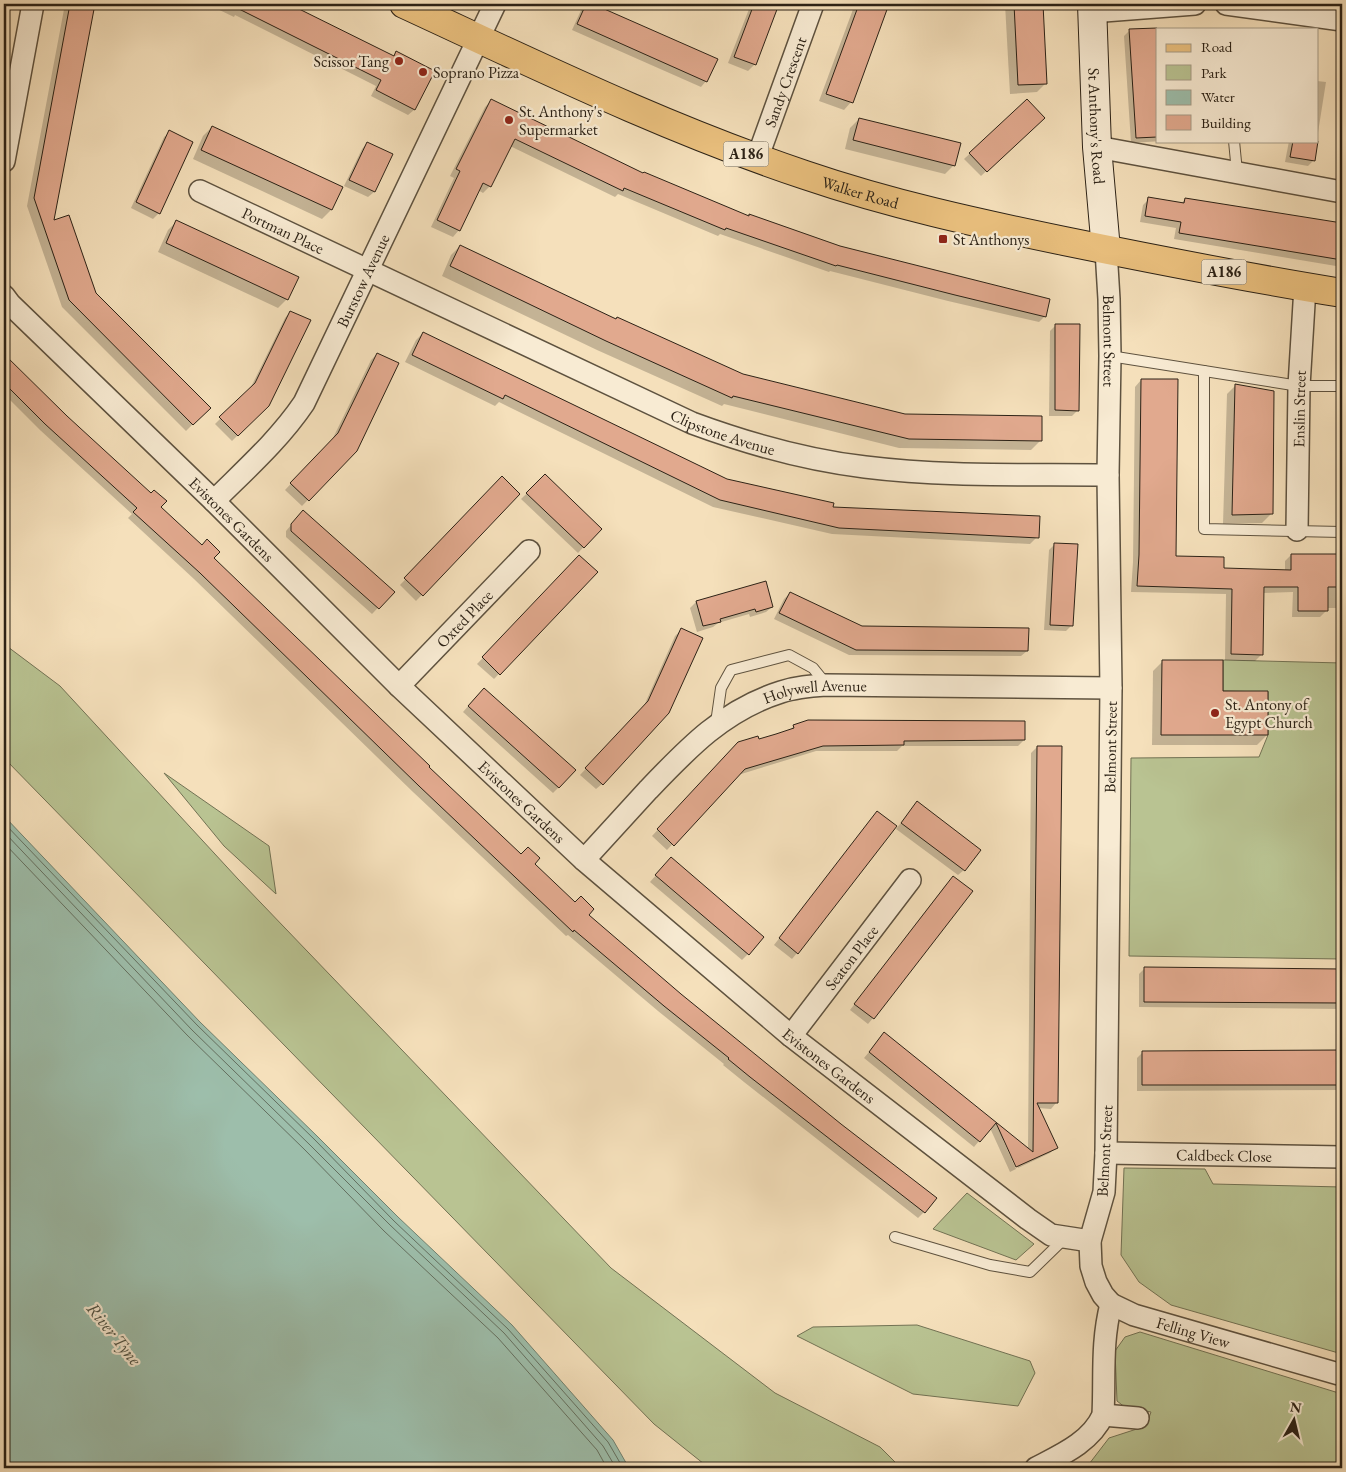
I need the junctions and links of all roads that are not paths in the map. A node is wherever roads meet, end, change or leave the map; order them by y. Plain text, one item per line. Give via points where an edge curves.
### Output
1 (33, 4) edge
2 (404, 4) edge
3 (495, 4) edge
4 (813, 4) edge
5 (1195, 4) edge
6 (1226, 4) edge
7 (1092, 8) edge
8 (1342, 20) edge
9 (478, 38) junction
10 (1234, 142) edge
11 (1097, 147) junction
12 (757, 159) junction
13 (4, 161) edge
14 (1237, 172) junction
15 (200, 191) dead end
16 (1342, 192) edge
17 (1106, 250) junction
18 (368, 270) junction
19 (1305, 287) junction
20 (1342, 293) edge
21 (4, 296) edge
22 (1110, 356) junction
23 (1204, 371) junction
24 (1299, 386) junction
25 (1342, 386) edge
26 (1108, 475) junction
27 (214, 501) junction
28 (1297, 530) junction
29 (1342, 532) edge
30 (529, 551) dead end
31 (826, 685) junction
32 (399, 686) junction
33 (1111, 688) junction
34 (716, 724) junction
35 (584, 860) junction
36 (910, 880) dead end
37 (791, 1036) junction
38 (1106, 1153) junction
39 (1342, 1156) edge
40 (895, 1237) dead end
41 (1066, 1238) junction
42 (1090, 1242) junction
43 (1111, 1304) junction
44 (1342, 1374) edge
45 (1102, 1415) junction
46 (1138, 1418) dead end
47 (1036, 1468) edge

1 - 13 street
2 - 9 main road, Walker Road / A186
3 - 9 street, Burstow Avenue
4 - 12 street, Sandy Crescent
5 - 7 street
6 - 8 street
7 - 11 street, St Anthony's Road
9 - 12 main road, Walker Road / A186 via 683,130
9 - 18 street, Burstow Avenue
10 - 14 lane
11 - 14 street
11 - 17 street, St Anthony's Road
12 - 17 main road, Walker Road / A186 via 928,211
14 - 16 street
15 - 18 street, Portman Place
17 - 19 main road, Walker Road / A186
17 - 22 street, Belmont Street
18 - 26 street, Clipstone Avenue via 692,423 771,449 811,459 917,472
18 - 27 street, Burstow Avenue via 304,403 274,440
19 - 20 main road, Walker Road / A186
19 - 24 street, Enslin Street
21 - 27 street, Evistones Gardens
22 - 23 lane
22 - 26 street, Belmont Street
23 - 24 lane
23 - 28 lane via 1204,528
24 - 25 lane
24 - 28 street, Enslin Street
26 - 33 street, Belmont Street
27 - 32 street, Evistones Gardens
28 - 29 lane
30 - 32 street, Oxted Place
31 - 33 street, Holywell Avenue
31 - 34 street, Holywell Avenue via 782,691 734,712
31 - 34 lane via 813,668 789,655 731,670 721,688
32 - 35 street, Evistones Gardens
33 - 38 street, Belmont Street
34 - 35 street, Holywell Avenue via 679,757
35 - 37 street, Evistones Gardens
36 - 37 street, Seaton Place
37 - 41 street, Evistones Gardens via 1028,1219 1051,1235
38 - 39 street, Caldbeck Close
38 - 42 street, Belmont Street via 1104,1192
40 - 41 lane via 1030,1272
41 - 42 street, Evistones Gardens
42 - 43 street via 1093,1274
43 - 44 street, Felling View via 1144,1318
43 - 45 street via 1103,1346
45 - 46 street
45 - 47 street via 1098,1426 1088,1437

